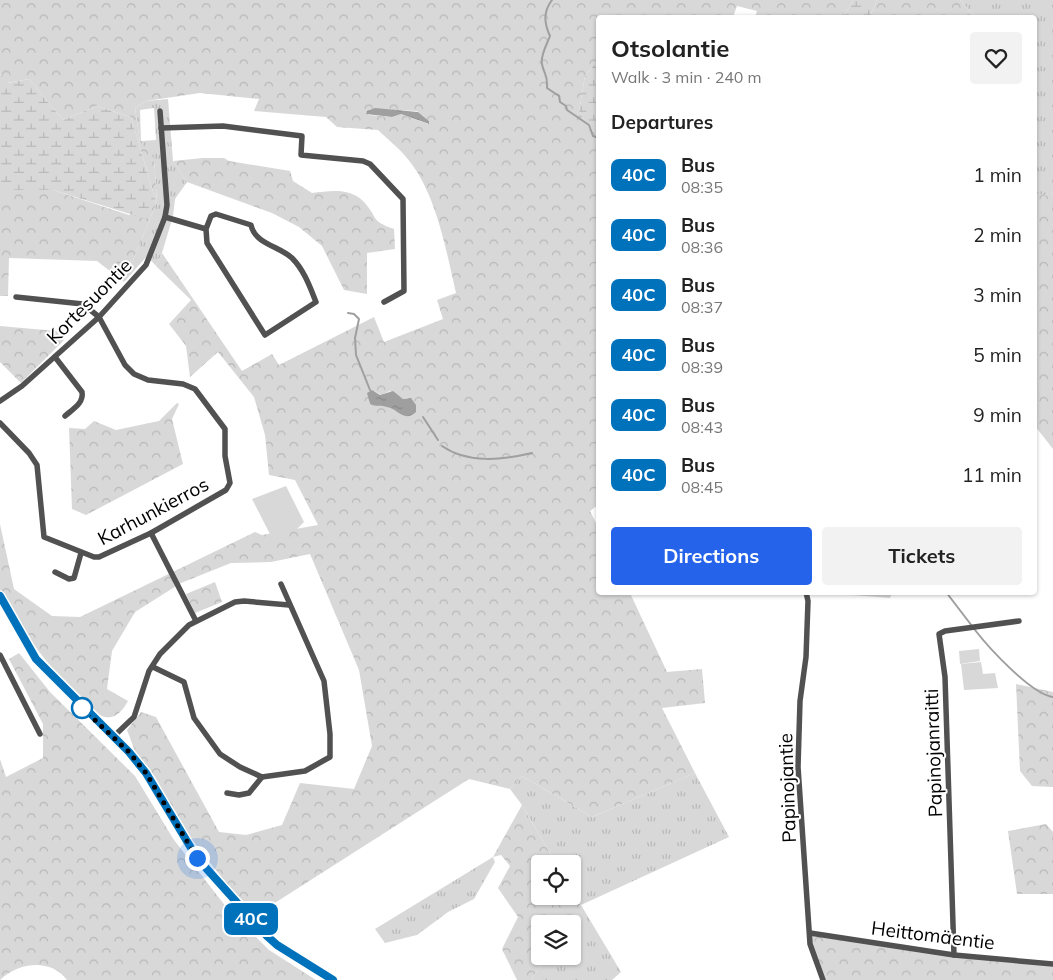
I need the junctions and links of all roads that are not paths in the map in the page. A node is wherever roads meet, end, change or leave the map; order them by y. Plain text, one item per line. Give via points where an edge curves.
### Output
1 (160, 111) dead end
2 (161, 128) junction
3 (165, 217) junction
4 (206, 229) junction
5 (16, 297) dead end
6 (384, 302) dead end
7 (99, 317) junction
8 (55, 357) junction
9 (0, 401) edge
10 (65, 416) dead end
11 (0, 423) edge
12 (151, 533) junction
13 (81, 553) junction
14 (55, 572) dead end
15 (281, 584) dead end
16 (807, 595) edge
17 (0, 596) edge
18 (289, 605) junction
19 (196, 621) junction
20 (1019, 621) dead end
21 (1, 658) edge
22 (153, 667) junction
23 (40, 734) dead end
24 (113, 737) junction
25 (262, 777) junction
26 (227, 793) dead end
27 (810, 933) junction
28 (954, 954) junction
29 (1053, 964) edge
30 (333, 980) edge
31 (823, 980) edge

1 - 2 street, Kortesuontie
2 - 3 street, Kortesuontie
2 - 6 street via 223,126 302,136 301,155 370,164 403,199 404,291
3 - 4 street
3 - 7 street, Kortesuontie via 146,265
4 - 4 street via 211,216 216,214 251,225 253,234 292,258 316,302 265,336 207,243
5 - 7 street via 83,304
7 - 8 street, Kortesuontie
7 - 12 street, Karhunkierros via 125,365 134,374 148,380 190,386 225,429 228,487
8 - 9 street, Kortesuontie
8 - 10 street via 83,397
11 - 13 street, Karhunkierros via 36,465 44,537
12 - 13 street, Karhunkierros via 99,557
12 - 19 street
13 - 14 street via 74,578
15 - 18 street
16 - 27 street, Papinojantie via 798,768
17 - 24 main road via 36,659
18 - 19 street via 244,600
18 - 25 street via 324,681 330,757 305,772
19 - 22 street via 167,644
20 - 28 street, Papinojanraitti via 938,634 945,677
21 - 23 street
22 - 24 street via 134,717
22 - 25 street via 184,682 194,718 220,754
24 - 30 main road via 146,773 197,858 250,919 277,945
25 - 26 street via 249,793
27 - 28 street, Heittomäentie
27 - 31 street, Papinojantie via 810,944
28 - 29 street, Heittomäentie

